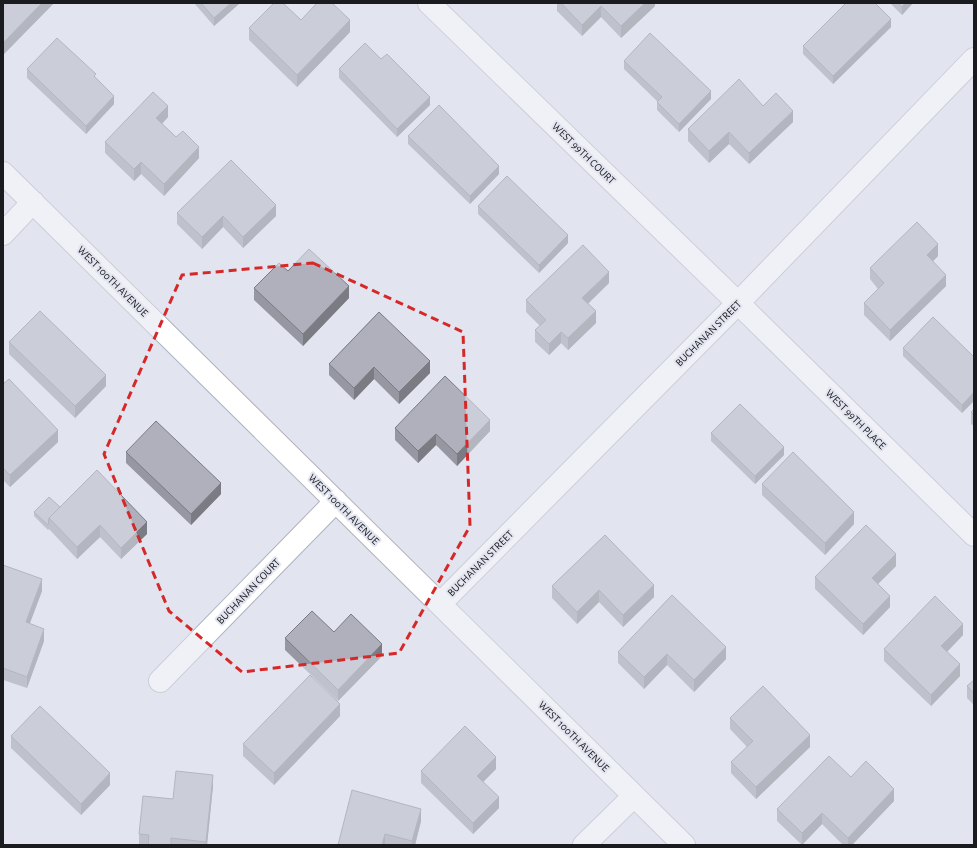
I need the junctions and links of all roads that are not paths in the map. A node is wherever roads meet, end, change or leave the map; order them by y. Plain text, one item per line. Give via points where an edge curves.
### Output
1 (429, 3) edge
2 (974, 59) edge
3 (3, 173) edge
4 (33, 202) junction
5 (3, 234) edge
6 (738, 303) junction
7 (336, 501) junction
8 (974, 535) edge
9 (440, 604) junction
10 (160, 680) dead end
11 (634, 796) junction
12 (584, 845) edge
13 (684, 845) edge

1 - 6 street, WEST 99TH COURT
2 - 6 street, BUCHANAN STREET
3 - 4 street, WEST 100TH AVENUE
4 - 5 street
4 - 7 street, WEST 100TH AVENUE
6 - 8 street, WEST 99TH PLACE
6 - 9 street, BUCHANAN STREET
7 - 9 street, WEST 100TH AVENUE
7 - 10 street, BUCHANAN COURT
9 - 11 street, WEST 100TH AVENUE
11 - 12 street
11 - 13 street, WEST 100TH AVENUE

